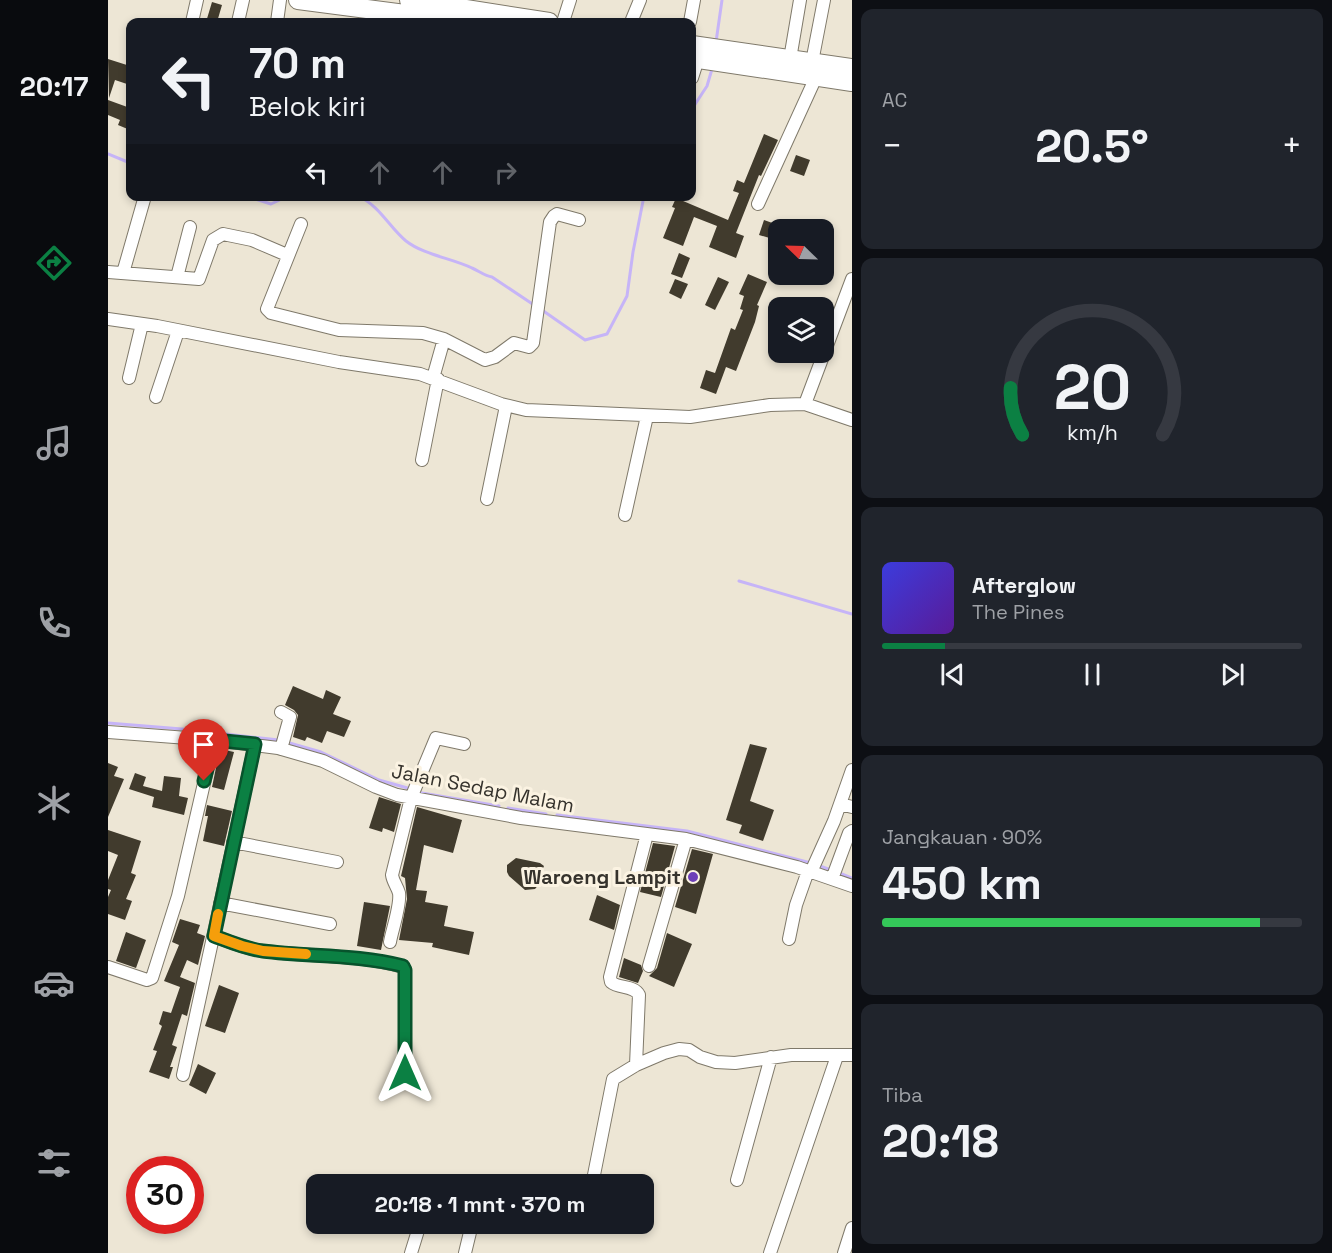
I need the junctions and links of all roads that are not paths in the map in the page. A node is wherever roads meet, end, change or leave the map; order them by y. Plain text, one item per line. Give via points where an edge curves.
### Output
1 (197, 0) edge
2 (243, 0) edge
3 (280, 0) edge
4 (298, 0) edge
5 (410, 0) edge
6 (570, 0) edge
7 (640, 0) edge
8 (694, 0) edge
9 (800, 0) edge
10 (824, 0) edge
11 (490, 7) edge
12 (193, 18) edge
13 (239, 18) edge
14 (278, 18) edge
15 (436, 18) edge
16 (533, 18) edge
17 (564, 18) edge
18 (633, 18) edge
19 (691, 18) edge
20 (699, 53) edge
21 (790, 59) junction
22 (766, 63) junction
23 (852, 68) edge
24 (811, 72) junction
25 (852, 82) edge
26 (144, 201) edge
27 (758, 204) dead end
28 (579, 220) dead end
29 (301, 224) dead end
30 (190, 227) dead end
31 (287, 255) junction
32 (108, 272) edge
33 (123, 273) junction
34 (177, 277) junction
35 (852, 279) edge
36 (108, 319) edge
37 (142, 324) junction
38 (178, 331) junction
39 (444, 339) junction
40 (129, 378) dead end
41 (435, 379) junction
42 (156, 397) dead end
43 (805, 404) junction
44 (506, 406) junction
45 (647, 416) junction
46 (852, 420) edge
47 (422, 460) dead end
48 (487, 499) dead end
49 (625, 515) dead end
50 (281, 712) dead end
51 (108, 732) edge
52 (214, 740) junction
53 (282, 743) junction
54 (255, 744) junction
55 (464, 744) dead end
56 (852, 770) edge
57 (414, 792) junction
58 (846, 805) edge
59 (852, 831) edge
60 (647, 834) junction
61 (686, 839) junction
62 (233, 842) junction
63 (337, 862) dead end
64 (813, 867) junction
65 (839, 869) edge
66 (852, 886) edge
67 (220, 903) junction
68 (330, 924) dead end
69 (214, 936) junction
70 (789, 939) dead end
71 (390, 942) dead end
72 (649, 966) dead end
73 (108, 967) edge
74 (852, 1055) edge
75 (837, 1056) junction
76 (771, 1057) junction
77 (636, 1065) junction
78 (405, 1073) dead end
79 (183, 1075) dead end
80 (594, 1174) edge
81 (737, 1180) dead end
82 (852, 1227) edge
83 (417, 1234) edge
84 (470, 1234) edge
85 (411, 1253) edge
86 (465, 1253) edge
87 (770, 1253) edge
88 (844, 1253) edge

1 - 12 street
2 - 13 street
3 - 14 street
4 - 15 highway
5 - 11 highway
6 - 17 street
7 - 18 street
8 - 19 street
9 - 21 street
10 - 24 street
11 - 16 highway
20 - 22 highway
21 - 22 highway
21 - 24 highway
22 - 24 highway
23 - 24 highway
24 - 25 highway
24 - 27 street via 803,102
26 - 33 street
28 - 39 street via 557,214 551,219 530,347 514,343 485,360
29 - 31 street
30 - 34 street
31 - 34 street via 252,240 223,234 213,240 199,279
31 - 39 street via 267,309 271,313 324,328 423,333
32 - 33 street
33 - 34 street
35 - 43 street
36 - 37 street
37 - 38 street
37 - 40 street
38 - 41 street
38 - 42 street
39 - 41 street
41 - 44 street
41 - 47 street
43 - 45 street via 690,417
43 - 46 street
44 - 45 street
44 - 48 street
45 - 49 street
50 - 53 street via 290,717
51 - 52 street, Jalan Sedap Malam
52 - 54 street, Jalan Sedap Malam
52 - 73 street via 178,896 152,978 147,980
53 - 54 street, Jalan Sedap Malam
53 - 57 street, Jalan Sedap Malam via 376,787
54 - 62 street
55 - 57 street via 436,738
56 - 58 street
57 - 60 street, Jalan Sedap Malam via 522,818
57 - 71 street via 392,875 399,901
58 - 64 street
59 - 65 street
60 - 61 street, Jalan Sedap Malam
60 - 77 street via 610,977 616,986 633,989 639,995
61 - 64 street, Jalan Sedap Malam
61 - 72 street
62 - 63 street
62 - 67 street
64 - 65 street, Jalan Sedap Malam
64 - 70 street via 796,905
65 - 66 street, Jalan Sedap Malam
67 - 68 street
67 - 69 street
69 - 78 street via 263,951 403,966
69 - 79 street
74 - 75 street
75 - 76 street
75 - 87 street
76 - 77 street via 716,1062 679,1049
76 - 81 street
77 - 80 street via 613,1078
82 - 88 street
83 - 85 street
84 - 86 street

